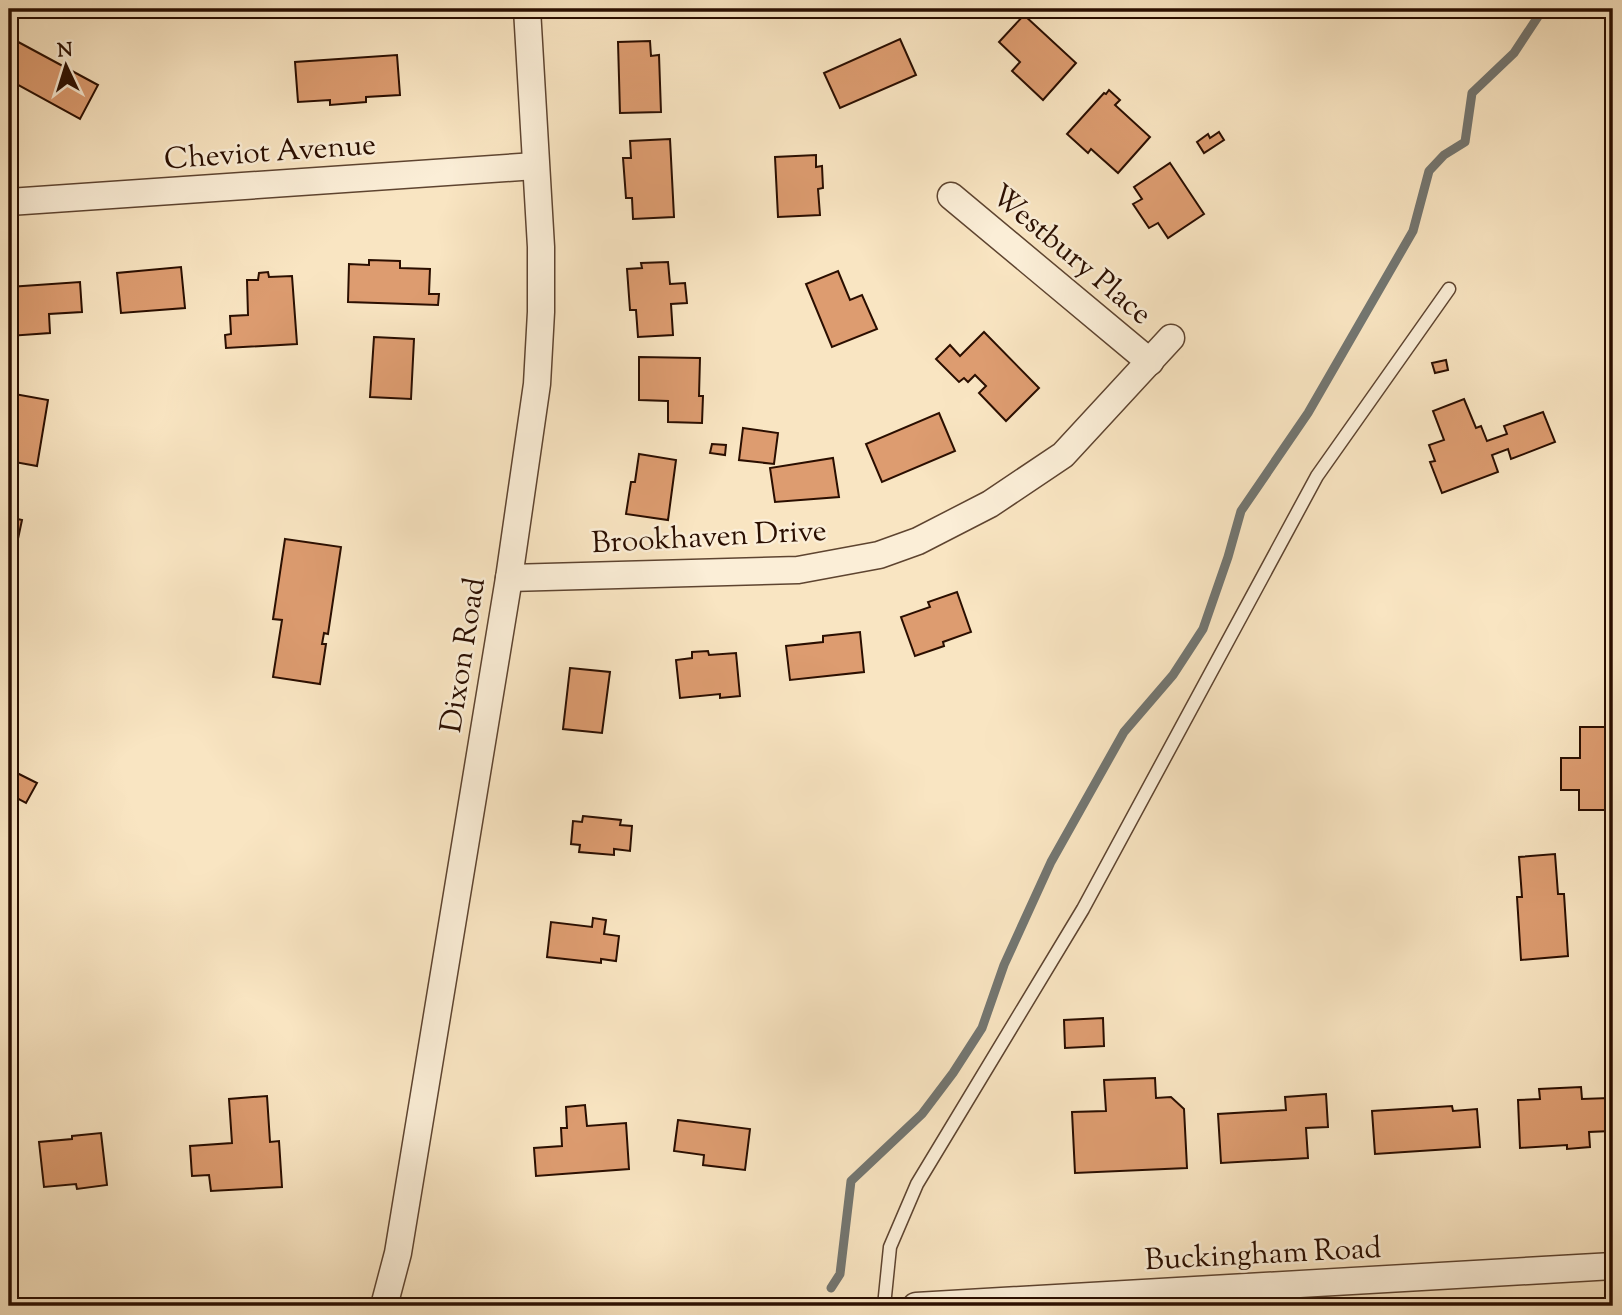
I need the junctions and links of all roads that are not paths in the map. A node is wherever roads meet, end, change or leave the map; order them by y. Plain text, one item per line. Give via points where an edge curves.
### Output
1 (527, 9) edge
2 (535, 166) junction
3 (951, 196) dead end
4 (9, 202) edge
5 (1449, 289) dead end
6 (1171, 338) dead end
7 (1150, 362) junction
8 (509, 578) junction
9 (1613, 1266) edge
10 (384, 1306) edge
11 (884, 1306) edge
12 (916, 1306) edge

1 - 2 street, Dixon Road
2 - 4 street, Cheviot Avenue
2 - 8 street, Dixon Road via 541,324 537,384
3 - 7 street, Westbury Place
5 - 11 lane via 1317,476 1083,909 917,1184 890,1247
6 - 7 street, Brookhaven Drive
7 - 8 street, Brookhaven Drive via 1063,455 990,504 892,550 798,570
8 - 10 street, Dixon Road via 398,1252
9 - 12 street, Buckingham Road

